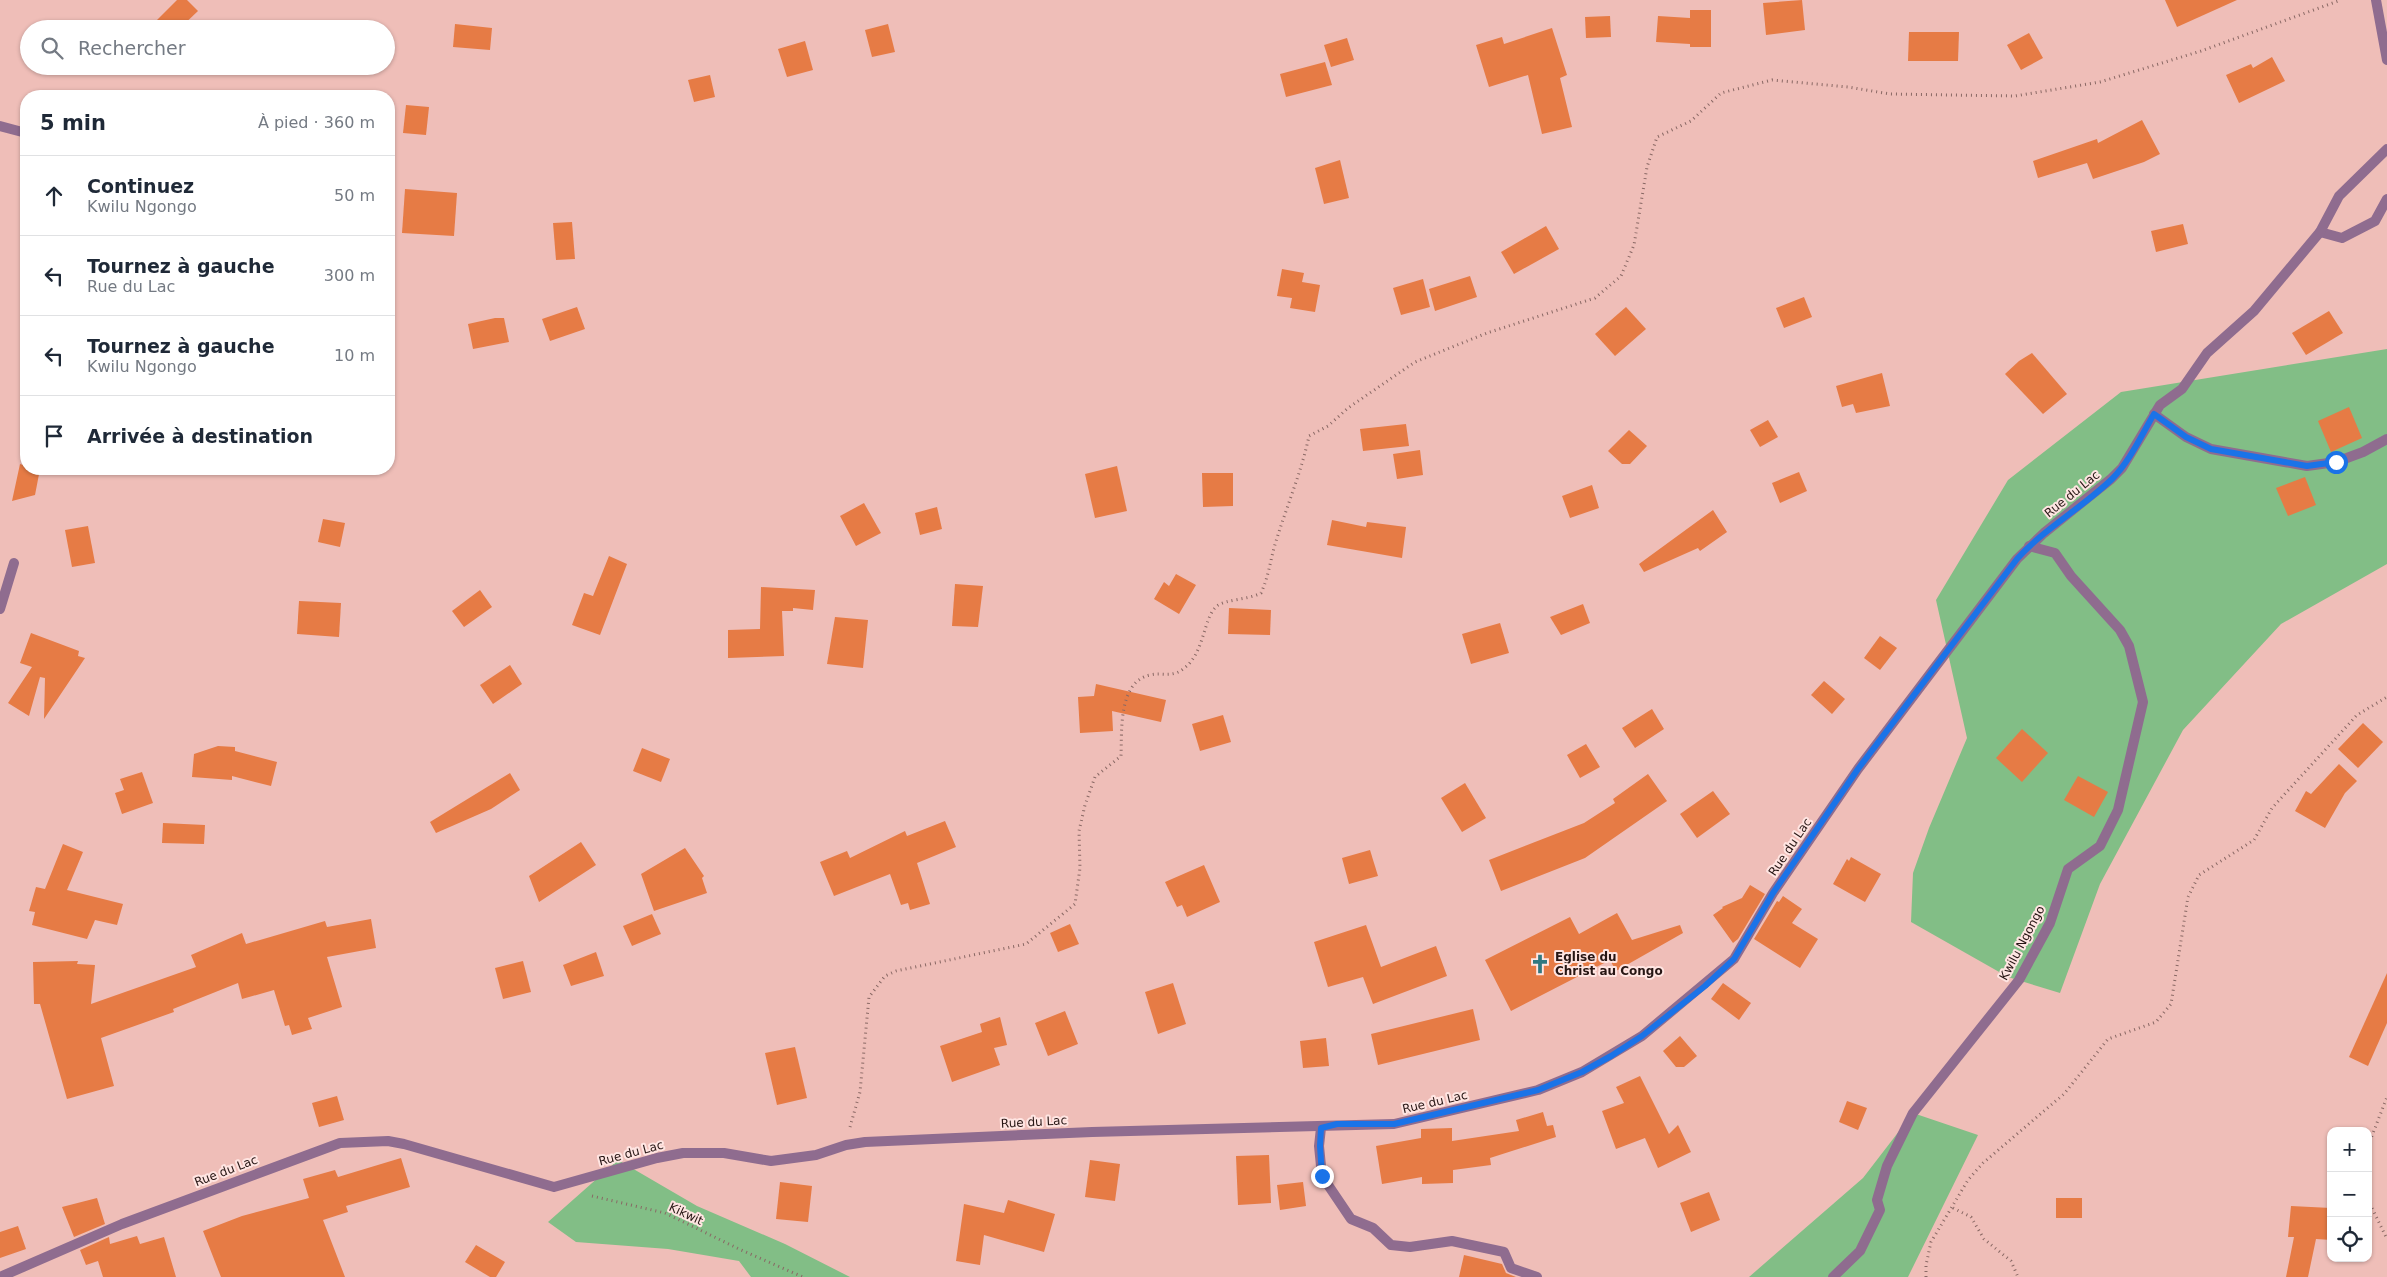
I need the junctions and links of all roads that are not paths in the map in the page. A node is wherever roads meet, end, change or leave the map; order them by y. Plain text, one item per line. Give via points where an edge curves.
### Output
1 (2376, 0) edge
2 (2387, 60) edge
3 (0, 126) edge
4 (20, 131) edge
5 (2387, 149) edge
6 (2387, 199) edge
7 (2320, 232) junction
8 (2154, 414) junction
9 (2387, 439) edge
10 (2029, 546) junction
11 (14, 563) dead end
12 (0, 609) edge
13 (1321, 1128) junction
14 (0, 1276) edge
15 (1537, 1277) edge
16 (1833, 1277) edge

1 - 2 street
3 - 4 street
5 - 7 street, Rue du Lac via 2339,196
6 - 7 street via 2375,221 2342,238
7 - 8 street, Rue du Lac via 2254,311 2207,353 2187,384 2160,405
8 - 9 street via 2186,437 2211,449 2307,466 2336,462
8 - 10 street, Rue du Lac via 2111,479
10 - 13 street, Rue du Lac via 1858,769 1773,893 1734,959 1705,986 1611,1056 1538,1090 1394,1124 1337,1124
10 - 16 street, Kwilu Ngongo via 2055,553 2071,576 2120,630 2129,646 2144,702 2118,810 2100,846 2068,870 2050,923 2019,980 1913,1113 1887,1166 1877,1200 1880,1210 1868,1235 1860,1251
11 - 12 street
13 - 14 street, Rue du Lac via 1092,1132 865,1142 816,1155 771,1161 724,1153 683,1153 554,1187 404,1144 388,1141 340,1143 140,1217
13 - 15 street via 1322,1176 1351,1219 1373,1228 1391,1245 1410,1247 1452,1241 1504,1252 1511,1268

